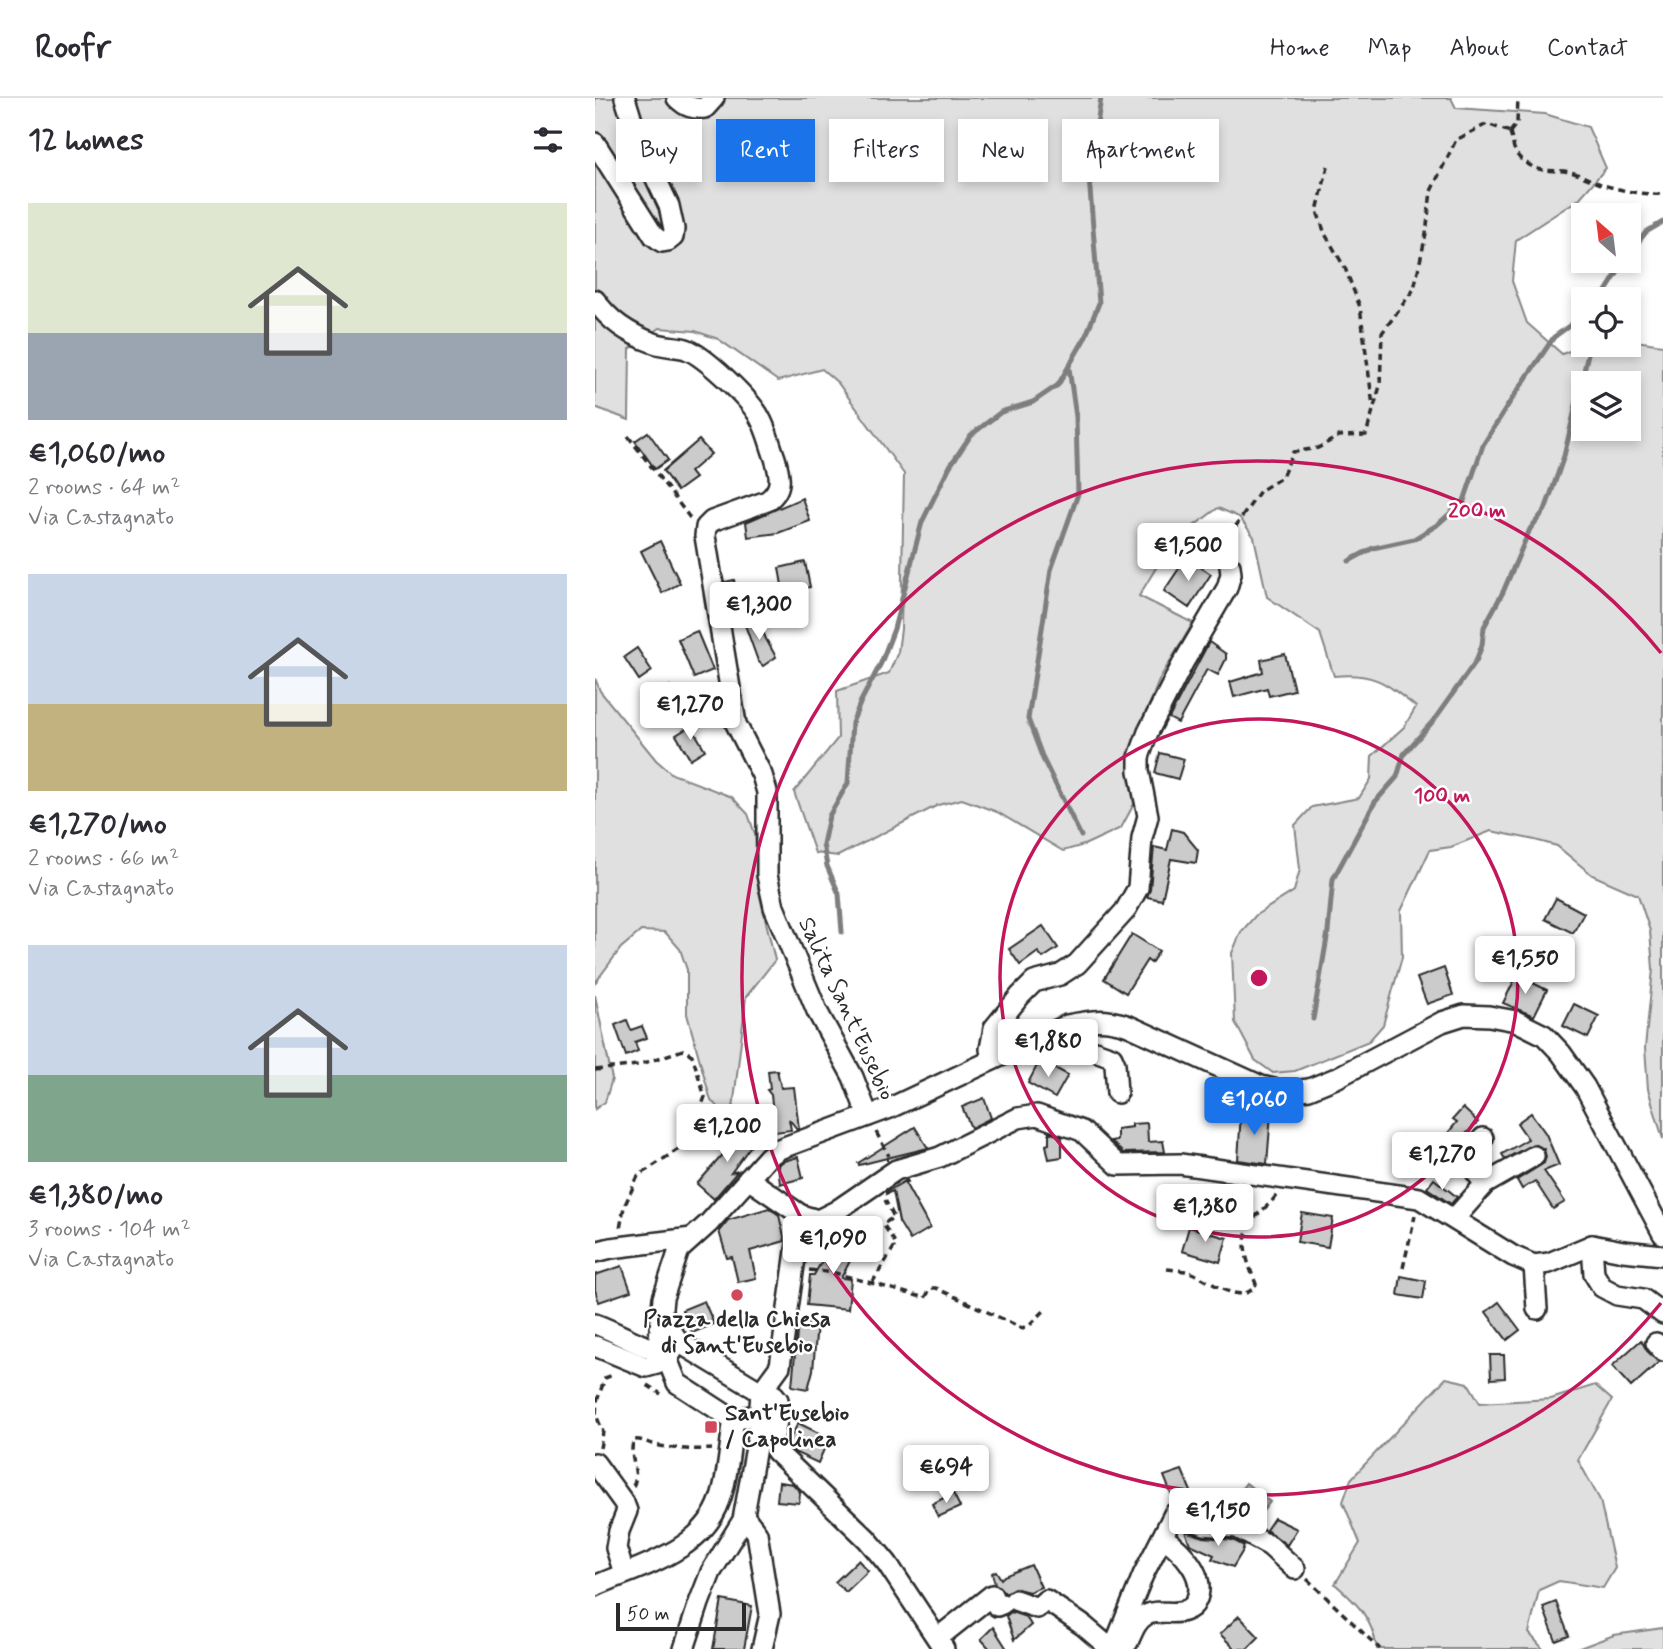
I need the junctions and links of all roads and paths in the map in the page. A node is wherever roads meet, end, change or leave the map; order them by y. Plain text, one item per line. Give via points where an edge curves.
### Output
1 (625, 98) edge
2 (677, 98) edge
3 (715, 98) edge
4 (1518, 98) edge
5 (1510, 132) junction
6 (595, 142) edge
7 (1328, 166) dead end
8 (1663, 194) edge
9 (595, 300) edge
10 (1374, 408) junction
11 (628, 436) dead end
12 (705, 536) junction
13 (1230, 566) joint
14 (1047, 1034) junction
15 (992, 1060) junction
16 (595, 1070) edge
17 (1117, 1093) dead end
18 (868, 1116) junction
19 (1483, 1138) dead end
20 (1534, 1156) dead end
21 (896, 1170) junction
22 (748, 1179) junction
23 (1280, 1179) junction
24 (876, 1183) junction
25 (1485, 1184) junction
26 (1419, 1198) junction
27 (809, 1217) junction
28 (1454, 1219) junction
29 (1663, 1234) edge
30 (692, 1238) junction
31 (637, 1244) junction
32 (1592, 1245) junction
33 (595, 1252) edge
34 (1663, 1255) edge
35 (1534, 1265) junction
36 (1403, 1268) dead end
37 (793, 1269) junction
38 (1167, 1269) dead end
39 (872, 1283) junction
40 (1537, 1309) dead end
41 (1044, 1311) dead end
42 (662, 1313) junction
43 (1663, 1314) edge
44 (595, 1324) edge
45 (595, 1346) edge
46 (663, 1352) junction
47 (696, 1354) junction
48 (605, 1378) dead end
49 (761, 1392) junction
50 (759, 1418) junction
51 (734, 1420) junction
52 (728, 1448) junction
53 (595, 1464) edge
54 (624, 1503) junction
55 (744, 1516) junction
56 (1163, 1537) junction
57 (1295, 1569) joint
58 (624, 1573) junction
59 (595, 1586) edge
60 (941, 1643) edge
61 (684, 1649) edge
62 (762, 1649) edge
63 (1112, 1649) edge
64 (1125, 1649) edge
65 (1380, 1649) edge

1 - 6 street via 639,143 669,206 674,229 668,242 654,236
2 - 3 street via 694,109 705,108
4 - 5 path via 1517,123
5 - 8 path via 1515,153 1539,170 1572,172 1645,195
5 - 10 path via 1487,124 1456,140 1442,167 1431,191 1414,289 1382,333 1380,386
7 - 10 path via 1317,211 1360,307
9 - 12 street via 616,323 634,334 694,353 759,415 781,480 778,488 767,501 712,521
10 - 13 path via 1366,435 1339,436 1318,448 1293,452 1282,477 1260,491 1231,533
11 - 12 path
12 - 18 street, Salita Sant'Eusebio via 736,724 767,792 767,874 773,908
13 - 15 street via 1227,588 1171,686 1139,757 1148,816 1139,888 1125,911 1077,964 1060,975 1034,982 1020,996 994,1028
14 - 15 street
14 - 17 street via 1112,1057
14 - 29 street via 1067,1025 1110,1020 1261,1086 1286,1092 1336,1078 1442,1022 1464,1016 1516,1021 1544,1035 1585,1087
15 - 18 street
16 - 31 path via 638,1065 683,1050 692,1055 702,1081 705,1097 686,1140 638,1176 630,1190 620,1230
18 - 21 path, Salita Sant'Eusebio
18 - 22 street via 779,1149
19 - 25 street via 1465,1158
20 - 25 street
21 - 23 street via 940,1157 1018,1118 1037,1115 1082,1131 1118,1165 1180,1164
21 - 24 street
22 - 27 street
22 - 30 street
23 - 26 street
23 - 38 path via 1274,1200 1247,1228 1244,1239 1256,1284 1252,1291 1235,1294 1187,1271
24 - 27 street via 836,1212
24 - 39 path via 894,1217 883,1224 896,1244
25 - 28 street
26 - 28 street
26 - 36 path
27 - 37 street via 796,1243
28 - 35 street
30 - 31 street
30 - 42 street via 679,1250 666,1284
31 - 33 street
32 - 34 street
32 - 35 street
32 - 43 street via 1594,1274 1602,1287 1643,1299
35 - 40 street
37 - 39 path
37 - 49 street via 780,1366
39 - 41 path via 925,1298 936,1288 1022,1328
42 - 46 street via 659,1339
42 - 47 street via 675,1337
44 - 46 street
45 - 46 street via 646,1367 657,1364
46 - 47 street
46 - 51 street via 677,1383
47 - 49 street
48 - 53 path via 597,1401 596,1415 604,1432
49 - 50 street
49 - 60 street via 778,1400 776,1451 867,1539
50 - 51 street
50 - 55 street
51 - 52 street
52 - 54 path via 692,1450 634,1440 631,1454 636,1481
52 - 58 street via 721,1499 706,1527 673,1553
53 - 54 street
54 - 58 street via 627,1511 616,1548
55 - 61 street via 711,1572
55 - 62 street via 757,1533 770,1614
56 - 57 street via 1174,1514 1205,1525 1237,1528 1271,1546
56 - 63 street
56 - 64 street via 1192,1567 1198,1596 1181,1612 1144,1616
57 - 65 path
58 - 59 street
60 - 63 street via 992,1595 997,1606 1009,1602 1037,1608 1047,1600

